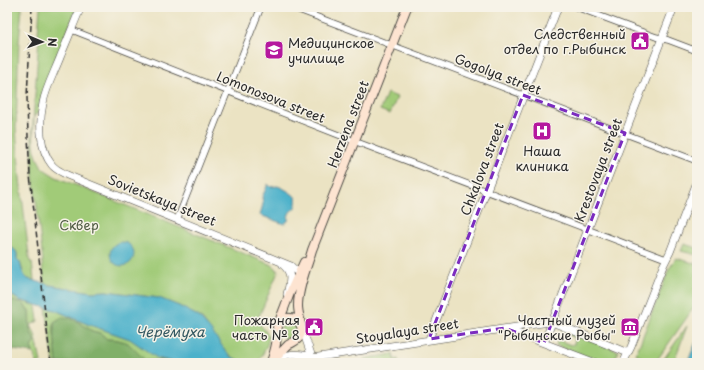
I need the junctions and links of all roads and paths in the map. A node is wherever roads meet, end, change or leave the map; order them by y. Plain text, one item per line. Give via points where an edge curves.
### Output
1 (81, 7) edge
2 (261, 7) edge
3 (291, 7) edge
4 (407, 7) edge
5 (558, 7) edge
6 (576, 7) edge
7 (674, 7) edge
8 (72, 30) junction
9 (662, 38) junction
10 (392, 45) junction
11 (697, 51) edge
12 (228, 92) junction
13 (523, 95) junction
14 (625, 133) junction
15 (354, 141) junction
16 (697, 161) edge
17 (697, 182) edge
18 (486, 191) junction
19 (178, 220) junction
20 (591, 231) junction
21 (312, 250) junction
22 (666, 258) junction
23 (280, 262) junction
24 (304, 262) junction
25 (298, 274) junction
26 (301, 284) junction
27 (552, 322) junction
28 (301, 327) junction
29 (505, 328) junction
30 (277, 330) junction
31 (429, 339) junction
32 (292, 343) junction
33 (544, 343) junction
34 (628, 352) junction
35 (312, 359) edge
36 (271, 363) edge
37 (596, 363) edge
38 (623, 363) edge

1 - 8 street
2 - 12 street
3 - 10 street, Gogolya street
4 - 10 main road, Herzena street
5 - 13 street, Chkalova street
6 - 9 street
7 - 9 street, Krestovaya street
8 - 12 street, Lomonosova street
8 - 19 street, Sovietskaya street via 43,103 42,138 48,159 60,171
9 - 11 street
9 - 14 street, Krestovaya street
10 - 13 street, Gogolya street
10 - 15 main road, Herzena street
12 - 15 street, Lomonosova street
12 - 19 street
13 - 14 street, Gogolya street
13 - 18 street, Chkalova street
14 - 16 street, Gogolya street
14 - 20 street, Krestovaya street
15 - 18 street, Lomonosova street
15 - 21 main road, Herzena street
17 - 22 street
18 - 20 street, Lomonosova street
18 - 31 street, Chkalova street
19 - 23 street, Sovietskaya street
20 - 22 street, Lomonosova street
20 - 27 street, Krestovaya street
21 - 24 main road, Herzena street
21 - 26 main road, Herzena street
22 - 34 street
23 - 24 street, Sovietskaya street
23 - 25 street, Sovietskaya street via 292,267
23 - 30 street via 288,270 290,280
24 - 25 main road, Herzena street
25 - 26 street
25 - 30 main road, Herzena street
26 - 28 main road, Herzena street via 298,307
27 - 29 street, Stoyalaya street
27 - 33 street, Krestovaya street
27 - 34 street, Stoyalaya street
28 - 30 main road via 297,320 286,318 280,322
28 - 32 main road via 302,334
28 - 35 street
29 - 31 street, Stoyalaya street
29 - 33 street, Stoyalaya street
30 - 32 main road via 281,340
30 - 36 main road, Herzena street
31 - 35 street, Stoyalaya street
32 - 35 street
32 - 36 main road
33 - 37 street, Stoyalaya street
34 - 38 street
35 - 36 street, Stoyalaya street via 290,354

